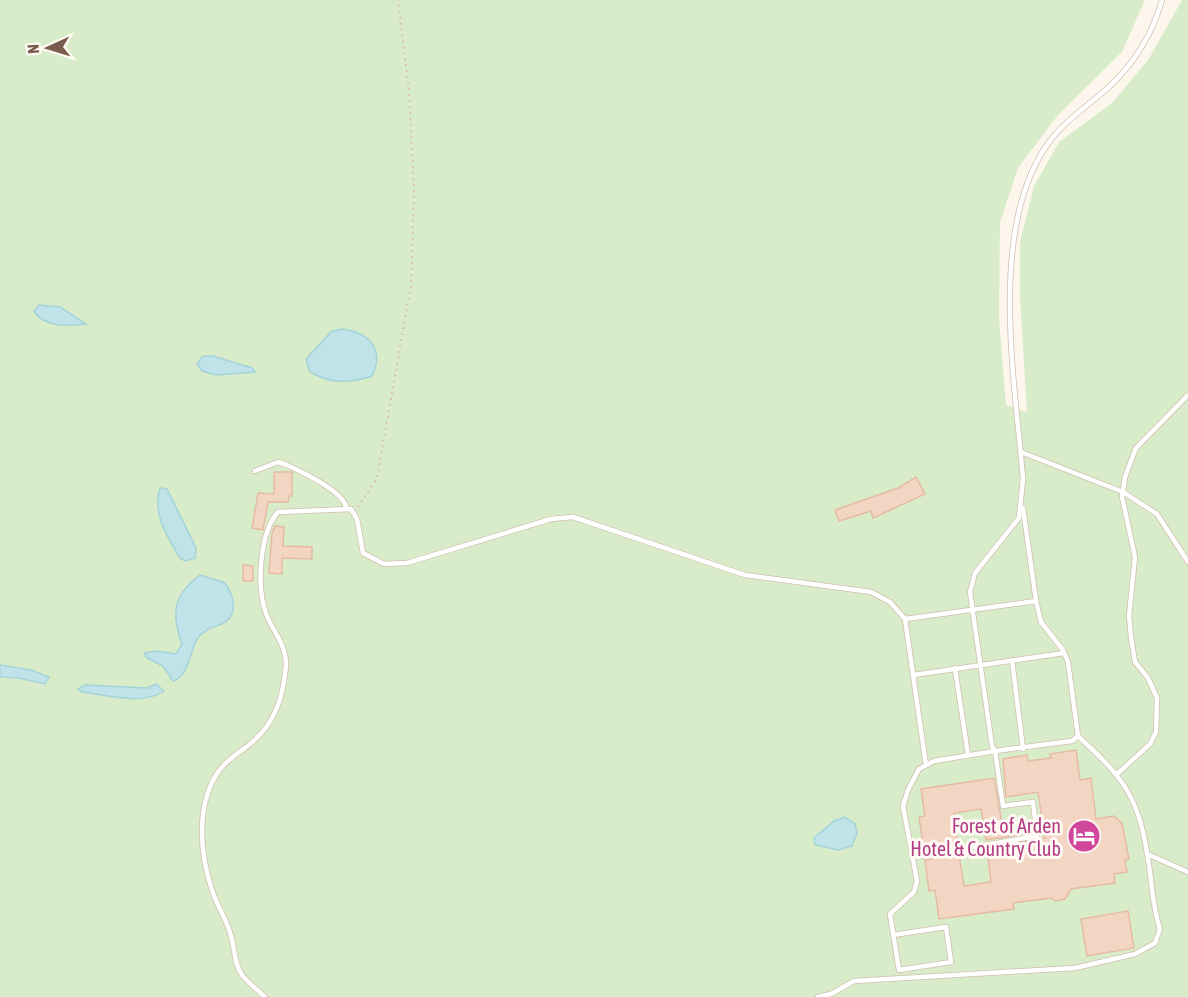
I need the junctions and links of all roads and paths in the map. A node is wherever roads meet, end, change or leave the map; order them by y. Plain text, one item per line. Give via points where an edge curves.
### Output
1 (398, 0) edge
2 (1162, 0) edge
3 (1188, 395) edge
4 (1021, 452) junction
5 (255, 471) dead end
6 (1123, 492) junction
7 (1022, 504) junction
8 (346, 507) junction
9 (355, 512) junction
10 (1188, 562) edge
11 (1036, 601) junction
12 (972, 609) junction
13 (905, 619) junction
14 (1064, 653) junction
15 (1012, 660) junction
16 (981, 664) junction
17 (955, 668) junction
18 (913, 675) junction
19 (1078, 736) junction
20 (1023, 749) junction
21 (996, 751) junction
22 (968, 755) junction
23 (926, 765) junction
24 (1117, 774) junction
25 (1147, 854) junction
26 (914, 857) junction
27 (1188, 872) edge
28 (893, 935) junction
29 (265, 997) edge
30 (818, 997) edge

1 - 9 path via 409,90 414,191 411,285 376,478
2 - 4 lane via 1137,54 1111,84 1053,137 1018,211 1009,267
3 - 6 lane via 1136,448
4 - 6 lane
4 - 7 lane
5 - 8 lane via 278,462 287,465 337,494
6 - 10 lane via 1156,514
6 - 24 lane via 1135,557 1129,616 1135,663 1148,678 1157,698 1156,732 1150,744
7 - 11 lane
7 - 12 lane via 1019,518 975,573 970,592
8 - 9 lane
8 - 29 lane via 278,512 270,520 259,582 266,615 285,651 283,689 268,729 217,774 205,807 204,862 212,891 232,937 237,965
9 - 13 lane via 363,553 384,564 407,563 551,519 573,517 745,575 871,592 890,602
11 - 12 lane
11 - 14 lane via 1041,622
12 - 13 lane
12 - 16 lane
13 - 18 lane
14 - 15 lane
14 - 19 lane
15 - 16 lane
15 - 20 lane
16 - 17 lane
16 - 21 lane via 992,746
17 - 18 lane
17 - 22 lane
18 - 23 lane
19 - 20 lane via 1072,741
19 - 24 lane
20 - 21 lane
21 - 22 lane
21 - 26 lane via 1003,806 1033,802 1037,836
22 - 23 lane
23 - 26 lane via 919,769 903,806
24 - 25 lane via 1134,802
25 - 27 lane
25 - 30 lane via 1160,929 1155,943 1135,954 1075,968 854,981
26 - 28 lane via 917,881 914,892 890,914
28 - 28 lane via 899,970 951,962 946,927

